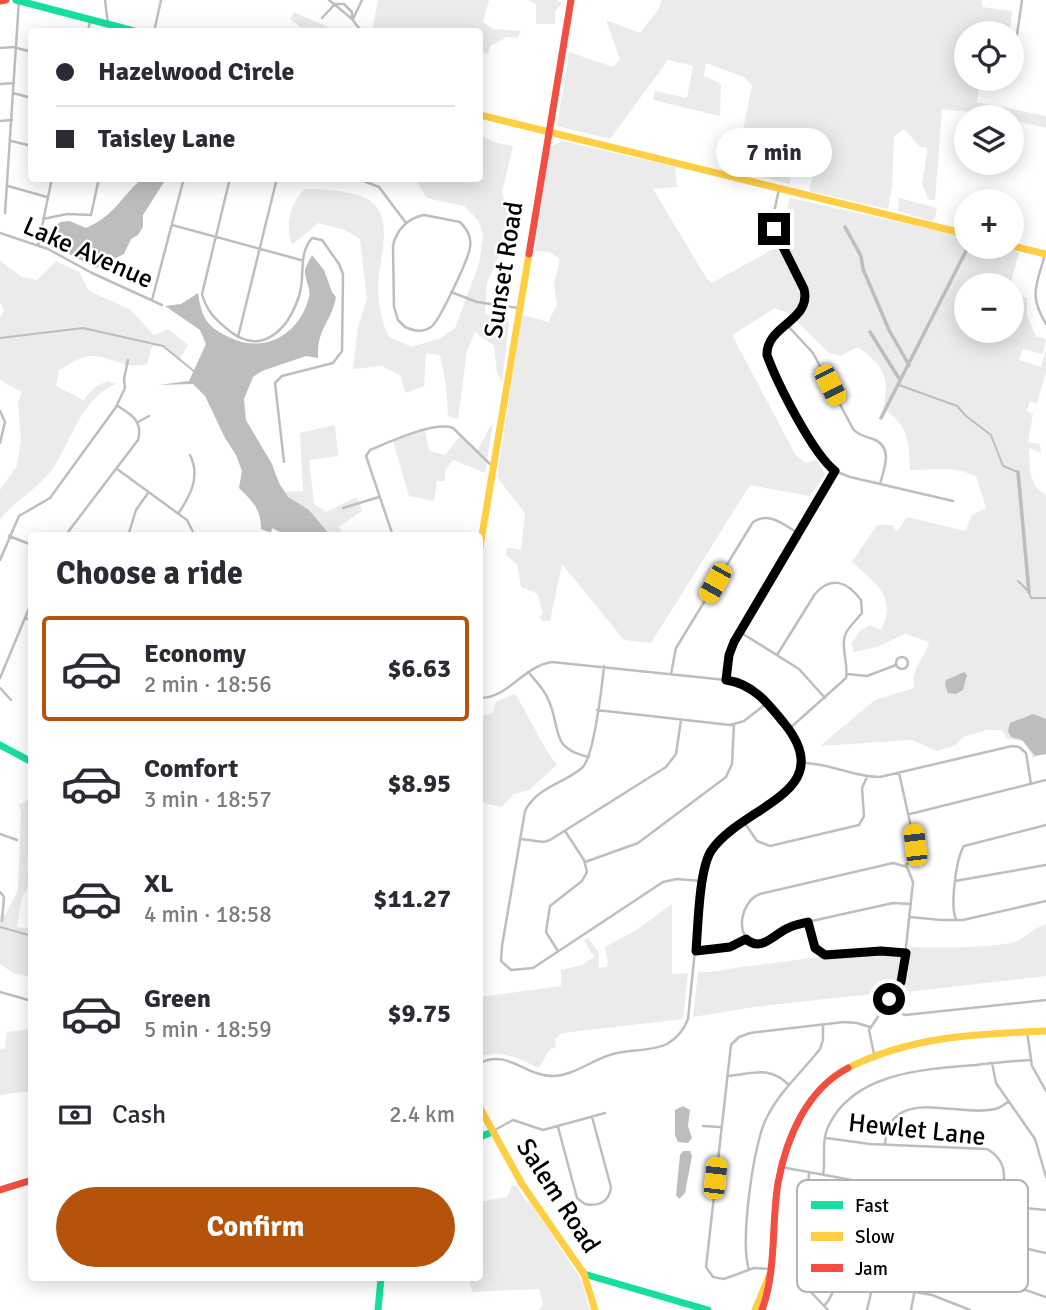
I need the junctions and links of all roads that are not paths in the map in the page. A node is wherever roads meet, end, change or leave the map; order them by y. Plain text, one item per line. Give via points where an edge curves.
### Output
1 (6, 0) edge
2 (18, 0) edge
3 (105, 0) edge
4 (161, 0) edge
5 (329, 0) edge
6 (362, 0) edge
7 (571, 0) edge
8 (1022, 0) edge
9 (0, 1) edge
10 (335, 3) edge
11 (322, 18) dead end
12 (352, 19) junction
13 (90, 20) junction
14 (1019, 21) edge
15 (108, 24) junction
16 (89, 28) edge
17 (123, 28) edge
18 (155, 28) edge
19 (359, 28) edge
20 (0, 48) edge
21 (16, 48) junction
22 (28, 51) edge
23 (14, 83) junction
24 (0, 84) edge
25 (13, 93) junction
26 (28, 97) edge
27 (483, 116) edge
28 (12, 120) junction
29 (0, 121) edge
30 (548, 131) junction
31 (10, 141) junction
32 (28, 145) edge
33 (51, 182) edge
34 (98, 182) edge
35 (183, 182) edge
36 (229, 182) edge
37 (276, 182) edge
38 (366, 182) edge
39 (8, 186) junction
40 (779, 189) junction
41 (47, 197) junction
42 (5, 214) dead end
43 (43, 219) junction
44 (406, 223) junction
45 (172, 225) junction
46 (954, 231) edge
47 (0, 233) edge
48 (215, 237) junction
49 (38, 246) junction
50 (260, 249) junction
51 (1024, 249) edge
52 (1045, 254) edge
53 (302, 260) junction
54 (451, 292) junction
55 (152, 300) junction
56 (162, 305) dead end
57 (519, 307) junction
58 (1046, 324) edge
59 (786, 325) junction
60 (238, 337) junction
61 (128, 360) dead end
62 (117, 406) junction
63 (0, 411) edge
64 (149, 416) dead end
65 (138, 422) junction
66 (0, 443) edge
67 (190, 455) dead end
68 (284, 462) dead end
69 (493, 467) junction
70 (117, 469) junction
71 (835, 471) junction
72 (880, 484) junction
73 (148, 493) junction
74 (379, 497) junction
75 (953, 501) dead end
76 (344, 508) dead end
77 (178, 514) junction
78 (68, 532) edge
79 (129, 532) edge
80 (193, 532) edge
81 (392, 532) edge
82 (482, 532) edge
83 (799, 534) junction
84 (9, 536) junction
85 (28, 543) edge
86 (0, 560) edge
87 (28, 611) edge
88 (25, 618) junction
89 (28, 619) edge
90 (740, 632) junction
91 (777, 655) junction
92 (896, 665) dead end
93 (604, 666) junction
94 (528, 672) junction
95 (671, 674) junction
96 (847, 674) junction
97 (0, 678) edge
98 (726, 680) junction
99 (0, 688) edge
100 (483, 697) edge
101 (825, 698) junction
102 (10, 700) dead end
103 (767, 703) junction
104 (597, 710) junction
105 (681, 720) junction
106 (734, 724) junction
107 (789, 729) junction
108 (0, 745) edge
109 (589, 757) junction
110 (28, 760) edge
111 (802, 763) junction
112 (900, 773) junction
113 (867, 776) junction
114 (1046, 780) edge
115 (1031, 784) junction
116 (910, 814) junction
117 (744, 822) junction
118 (1046, 825) edge
119 (565, 831) junction
120 (0, 834) edge
121 (520, 839) junction
122 (17, 840) dead end
123 (585, 862) junction
124 (1046, 865) edge
125 (905, 866) junction
126 (702, 881) junction
127 (956, 881) junction
128 (0, 892) edge
129 (1046, 901) edge
130 (911, 904) junction
131 (910, 917) junction
132 (956, 919) junction
133 (2, 921) edge
134 (808, 922) junction
135 (746, 939) junction
136 (558, 951) junction
137 (696, 951) junction
138 (906, 953) junction
139 (0, 992) edge
140 (28, 1000) edge
141 (1046, 1000) edge
142 (884, 1006) junction
143 (823, 1025) junction
144 (870, 1027) junction
145 (1046, 1031) edge
146 (1027, 1032) junction
147 (874, 1054) junction
148 (1030, 1060) junction
149 (483, 1062) edge
150 (992, 1063) junction
151 (1046, 1075) edge
152 (726, 1076) junction
153 (1039, 1080) junction
154 (789, 1085) junction
155 (1046, 1091) edge
156 (1009, 1101) junction
157 (606, 1113) dead end
158 (483, 1114) edge
159 (592, 1117) junction
160 (703, 1126) dead end
161 (558, 1127) junction
162 (720, 1128) junction
163 (492, 1132) junction
164 (483, 1136) edge
165 (824, 1138) junction
166 (885, 1144) junction
167 (781, 1167) junction
168 (809, 1172) junction
169 (823, 1175) junction
170 (1046, 1177) edge
171 (844, 1179) joint
172 (808, 1180) edge
173 (862, 1180) edge
174 (1005, 1180) edge
175 (28, 1181) edge
176 (0, 1190) edge
177 (1028, 1210) edge
178 (1046, 1210) edge
179 (1028, 1250) edge
180 (1046, 1253) edge
181 (771, 1269) junction
182 (749, 1270) junction
183 (584, 1274) junction
184 (594, 1278) junction
185 (381, 1281) edge
186 (1028, 1291) edge
187 (811, 1292) edge
188 (833, 1292) edge
189 (871, 1292) edge
190 (915, 1292) joint
191 (1046, 1297) edge
192 (592, 1300) junction
193 (824, 1306) junction
194 (378, 1310) edge
195 (595, 1310) edge
196 (708, 1310) edge
197 (755, 1310) edge
198 (762, 1310) edge
199 (828, 1310) edge
200 (867, 1310) edge
201 (911, 1310) edge
202 (970, 1310) edge

1 - 9 main road
2 - 13 main road
2 - 21 street
3 - 15 street
4 - 18 street
5 - 10 street
6 - 12 street
7 - 30 main road, Sunset Road
8 - 14 street
10 - 11 street
10 - 12 street
12 - 19 street
13 - 15 main road
13 - 16 street
15 - 17 main road
20 - 21 street
21 - 22 street
21 - 23 street
23 - 24 street
23 - 25 street
25 - 26 street
25 - 28 street
27 - 30 main road
28 - 29 street
28 - 31 street
30 - 40 main road
30 - 57 main road, Sunset Road
31 - 32 street
31 - 39 street
33 - 41 street
34 - 43 street via 91,215
35 - 45 street
36 - 48 street
37 - 50 street
38 - 44 street via 379,187
39 - 41 street
39 - 42 street
40 - 46 main road
40 - 59 street via 772,222 806,297 801,311
41 - 43 street
43 - 49 street
44 - 54 street via 430,215 460,222 466,229 470,249
44 - 54 street via 393,246 398,320 408,329 432,327
45 - 48 street
45 - 55 street
47 - 49 street, Lake Avenue
48 - 50 street
48 - 60 street via 202,294 208,310
49 - 55 street, Lake Avenue
50 - 53 street
50 - 60 street
51 - 52 main road
52 - 58 street via 1034,292
53 - 60 street via 300,295 276,334 260,342
53 - 68 street via 309,240 316,237 342,270 342,348 334,363 282,376 275,383
54 - 57 street via 477,302
55 - 56 street, Lake Avenue
57 - 69 main road, Sunset Road
59 - 71 street via 771,339 767,355 815,450
59 - 72 street via 813,353 853,429 884,447 887,459
61 - 62 street
62 - 65 street
62 - 84 street via 54,492 19,516
63 - 66 street via 5,422
64 - 65 street
65 - 70 street via 138,440
67 - 77 street via 195,464 192,490
69 - 74 street via 453,428 422,431 366,454
69 - 82 main road, Sunset Road
70 - 73 street
70 - 78 street
71 - 72 street
71 - 83 street
72 - 75 street
73 - 77 street
73 - 79 street via 135,510
74 - 76 street
74 - 81 street
77 - 80 street
83 - 90 street
83 - 95 street via 770,518 753,522 676,648
84 - 85 street
84 - 86 street
87 - 88 street
88 - 89 street
88 - 97 street
90 - 91 street
90 - 98 street via 729,655
91 - 96 street via 817,592 828,583 842,583 863,605 844,638
91 - 101 street via 800,670
92 - 96 street via 867,676
93 - 94 street via 552,662
93 - 95 street
93 - 104 street
94 - 100 street via 500,693
94 - 109 street via 550,701 561,743
95 - 98 street
96 - 101 street
98 - 103 street via 749,687
99 - 102 street
101 - 107 street
103 - 106 street
103 - 107 street
104 - 105 street
104 - 109 street
105 - 106 street
105 - 119 street via 671,762
106 - 123 street via 732,764 726,777 638,843
107 - 111 street via 799,744
108 - 110 main road
109 - 121 street via 582,768 530,802
111 - 113 street via 826,764
111 - 117 street via 793,784
112 - 113 street
112 - 115 street via 1012,746 1026,753
112 - 116 street
113 - 117 street via 859,825 770,846 757,841
114 - 115 street
115 - 116 street
116 - 125 street via 915,847
117 - 126 street via 712,850
118 - 127 street via 964,846
119 - 121 street via 547,842
119 - 123 street
120 - 122 street
121 - 136 street via 501,961 510,970 529,969
123 - 136 street via 584,878 548,912 546,932
124 - 127 street
125 - 130 street via 912,877
125 - 135 street via 893,863 756,895 744,911
126 - 136 street via 666,881
126 - 137 street
127 - 132 street
128 - 133 street via 4,897
129 - 132 street
130 - 131 street
130 - 134 street via 893,903
131 - 132 street
131 - 138 street
134 - 135 street via 789,927 763,944
134 - 138 street via 815,948 825,955
135 - 137 street via 730,947
137 - 149 street via 687,1023 665,1045 614,1054 555,1076 503,1059
138 - 142 street via 901,982
139 - 140 street
141 - 142 street via 905,1015
142 - 144 street
143 - 144 street via 853,1022
143 - 152 street via 738,1037 729,1049
143 - 154 street via 820,1049
144 - 147 street
145 - 146 main road
146 - 147 main road via 913,1043
146 - 148 street
147 - 167 main road via 842,1069 812,1099 790,1135
148 - 150 street
148 - 153 street
150 - 156 street via 996,1083
150 - 165 street via 910,1072 876,1083 838,1111
151 - 153 street
152 - 154 street via 770,1072
152 - 162 street
153 - 155 street
154 - 182 street via 767,1115 756,1146 745,1241
156 - 166 street via 993,1110 906,1110 888,1126
156 - 170 street via 1035,1139
157 - 159 street
158 - 163 main road, Salem Road
159 - 161 street
159 - 161 street via 611,1187 608,1199 600,1204 584,1204 577,1198
160 - 162 street
161 - 163 street via 539,1130 513,1120
162 - 182 street via 706,1267 713,1276 724,1279
163 - 164 main road
163 - 183 main road, Salem Road
165 - 166 street, Hewlet Lane
165 - 169 street
166 - 174 street, Hewlet Lane via 979,1147 1000,1160
167 - 168 street
167 - 181 main road
168 - 169 street
168 - 172 street
169 - 171 street
171 - 173 street
175 - 176 main road
177 - 178 street
179 - 180 street
181 - 182 street
181 - 197 main road
181 - 198 main road
183 - 184 main road
183 - 192 main road, Salem Road
184 - 192 main road
184 - 196 main road
185 - 194 main road
186 - 191 street
187 - 193 street
188 - 193 street
189 - 200 street
190 - 201 street
190 - 202 street
192 - 195 main road, Salem Road
193 - 199 street

